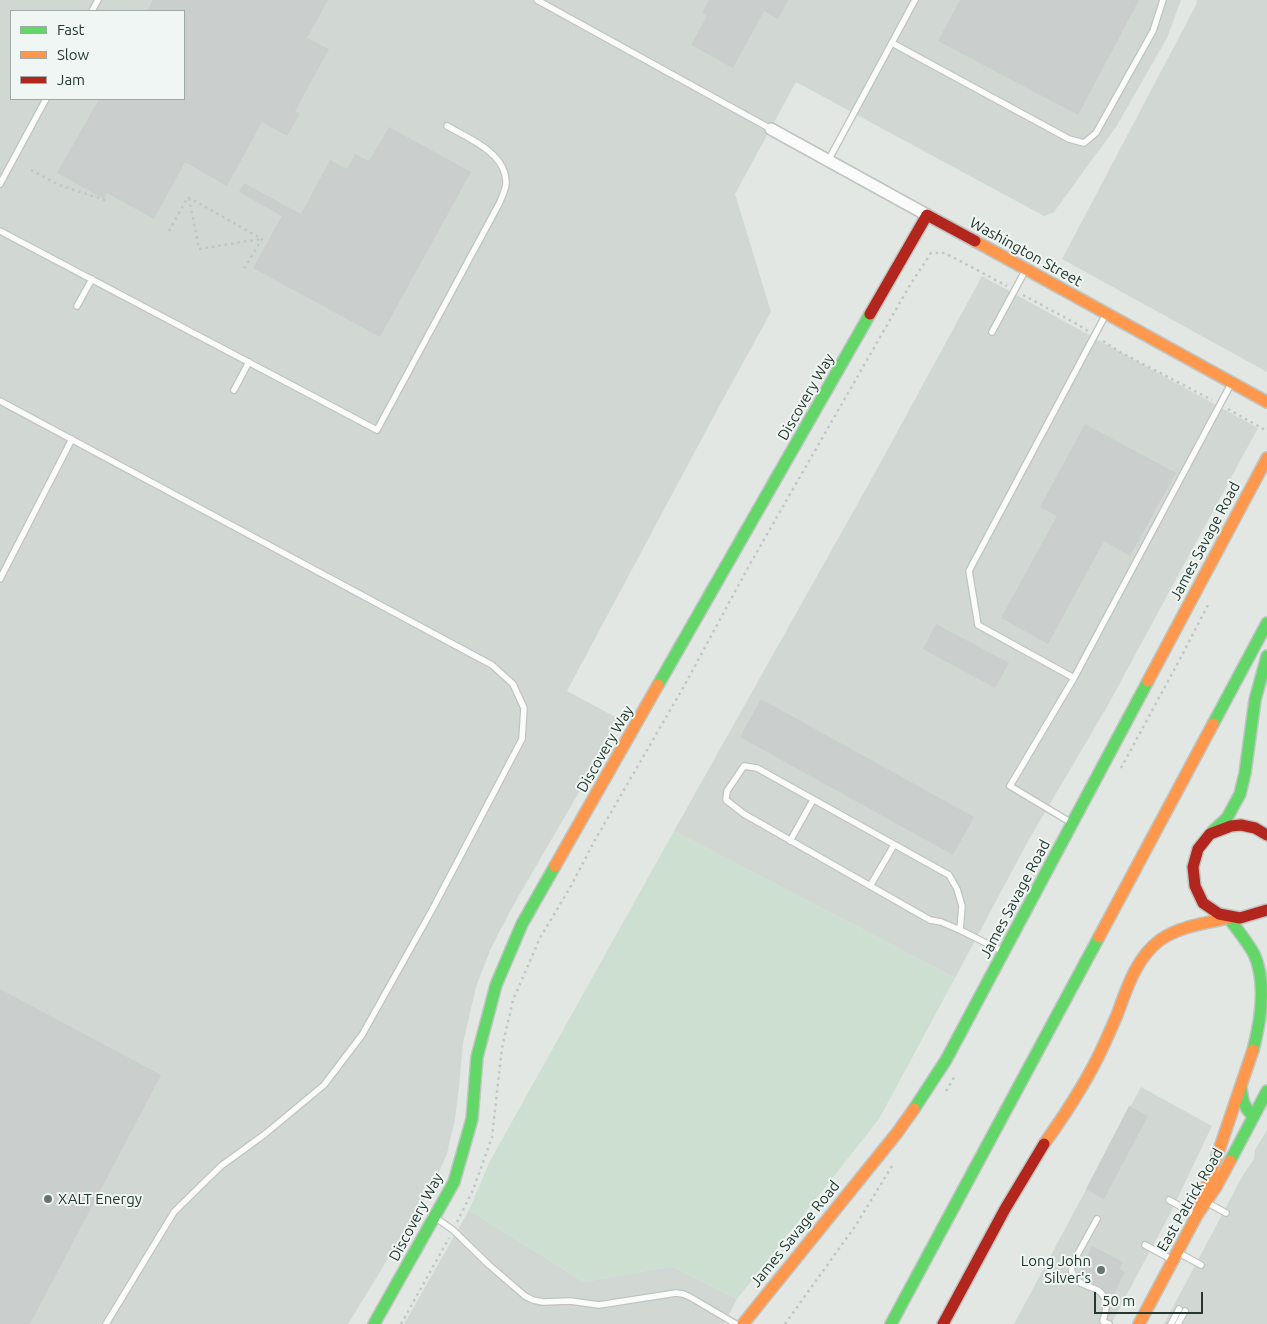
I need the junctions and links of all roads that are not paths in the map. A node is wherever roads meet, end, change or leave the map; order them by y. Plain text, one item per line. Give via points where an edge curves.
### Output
1 (537, 0) edge
2 (915, 0) edge
3 (1163, 0) edge
4 (892, 43) junction
5 (45, 100) edge
6 (447, 126) dead end
7 (771, 129) joint
8 (828, 161) junction
9 (0, 184) edge
10 (927, 214) junction
11 (0, 231) edge
12 (1026, 269) junction
13 (92, 279) junction
14 (77, 306) dead end
15 (1106, 314) junction
16 (992, 332) dead end
17 (249, 362) junction
18 (1232, 383) junction
19 (234, 390) dead end
20 (0, 401) edge
21 (1267, 402) edge
22 (72, 439) junction
23 (1267, 458) edge
24 (0, 578) edge
25 (1267, 623) edge
26 (1267, 656) edge
27 (1074, 678) junction
28 (813, 800) junction
29 (1072, 823) junction
30 (1209, 835) junction
31 (1267, 835) edge
32 (790, 841) junction
33 (894, 845) junction
34 (870, 886) junction
35 (1265, 910) edge
36 (1229, 918) junction
37 (960, 930) junction
38 (1004, 952) junction
39 (1241, 1087) junction
40 (1267, 1091) edge
41 (1257, 1118) junction
42 (1169, 1200) dead end
43 (1207, 1202) junction
44 (1226, 1213) dead end
45 (1196, 1215) junction
46 (434, 1217) junction
47 (1097, 1219) dead end
48 (1146, 1245) dead end
49 (1175, 1256) junction
50 (1201, 1265) dead end
51 (1105, 1322) edge
52 (106, 1324) edge
53 (374, 1324) edge
54 (736, 1324) edge
55 (743, 1324) edge
56 (891, 1324) edge
57 (943, 1324) edge
58 (1139, 1324) edge
59 (1171, 1324) edge
60 (1178, 1324) edge

1 - 7 lane
2 - 4 lane
3 - 4 lane via 1153,30 1096,133 1084,143 1070,139
4 - 8 lane
5 - 9 lane
6 - 17 lane via 485,148 496,159 504,169 506,185 500,202 377,430
7 - 8 street, Washington Street
8 - 10 street, Washington Street
10 - 12 main road, Washington Street
10 - 46 main road, Discovery Way via 522,924 496,986 477,1057 472,1119 454,1182
11 - 13 lane
12 - 15 main road, Washington Street
12 - 16 lane
13 - 14 lane
13 - 17 lane
15 - 18 main road, Washington Street
15 - 27 lane via 969,571 978,625
17 - 19 lane
18 - 21 main road, Washington Street
18 - 27 lane
20 - 22 lane
22 - 24 lane
22 - 52 lane via 492,665 513,684 524,708 522,739 362,1035 324,1085 221,1166 174,1212
23 - 29 main road, James Savage Road
25 - 56 main road
26 - 30 main road via 1255,700 1240,794 1227,818
27 - 29 lane via 1010,786
28 - 32 lane
28 - 32 lane via 757,768 744,766 727,791 726,800
28 - 33 lane
29 - 38 main road, James Savage Road
30 - 31 main road via 1226,826 1236,825 1255,828
30 - 36 main road via 1193,859 1194,888 1204,904
32 - 34 lane
33 - 34 lane
33 - 37 lane via 949,875 962,906
34 - 37 lane via 930,920
35 - 36 main road via 1250,917
36 - 39 main road via 1258,961 1263,1002 1261,1021
36 - 57 main road via 1179,930 1154,945 1144,956 1092,1069 1007,1205
37 - 38 lane
38 - 55 main road, James Savage Road via 946,1060 911,1114
39 - 41 main road via 1244,1104
39 - 45 main road
40 - 41 main road, East Patrick Road
41 - 43 main road, East Patrick Road
42 - 45 lane
43 - 44 lane
43 - 45 main road, East Patrick Road
45 - 49 main road, East Patrick Road
46 - 53 main road, Discovery Way
46 - 54 lane via 533,1300 599,1305 676,1293
47 - 51 lane via 1071,1266 1076,1280 1102,1293
48 - 49 lane
49 - 50 lane
49 - 58 main road, East Patrick Road
59 - 60 lane via 1182,1310

